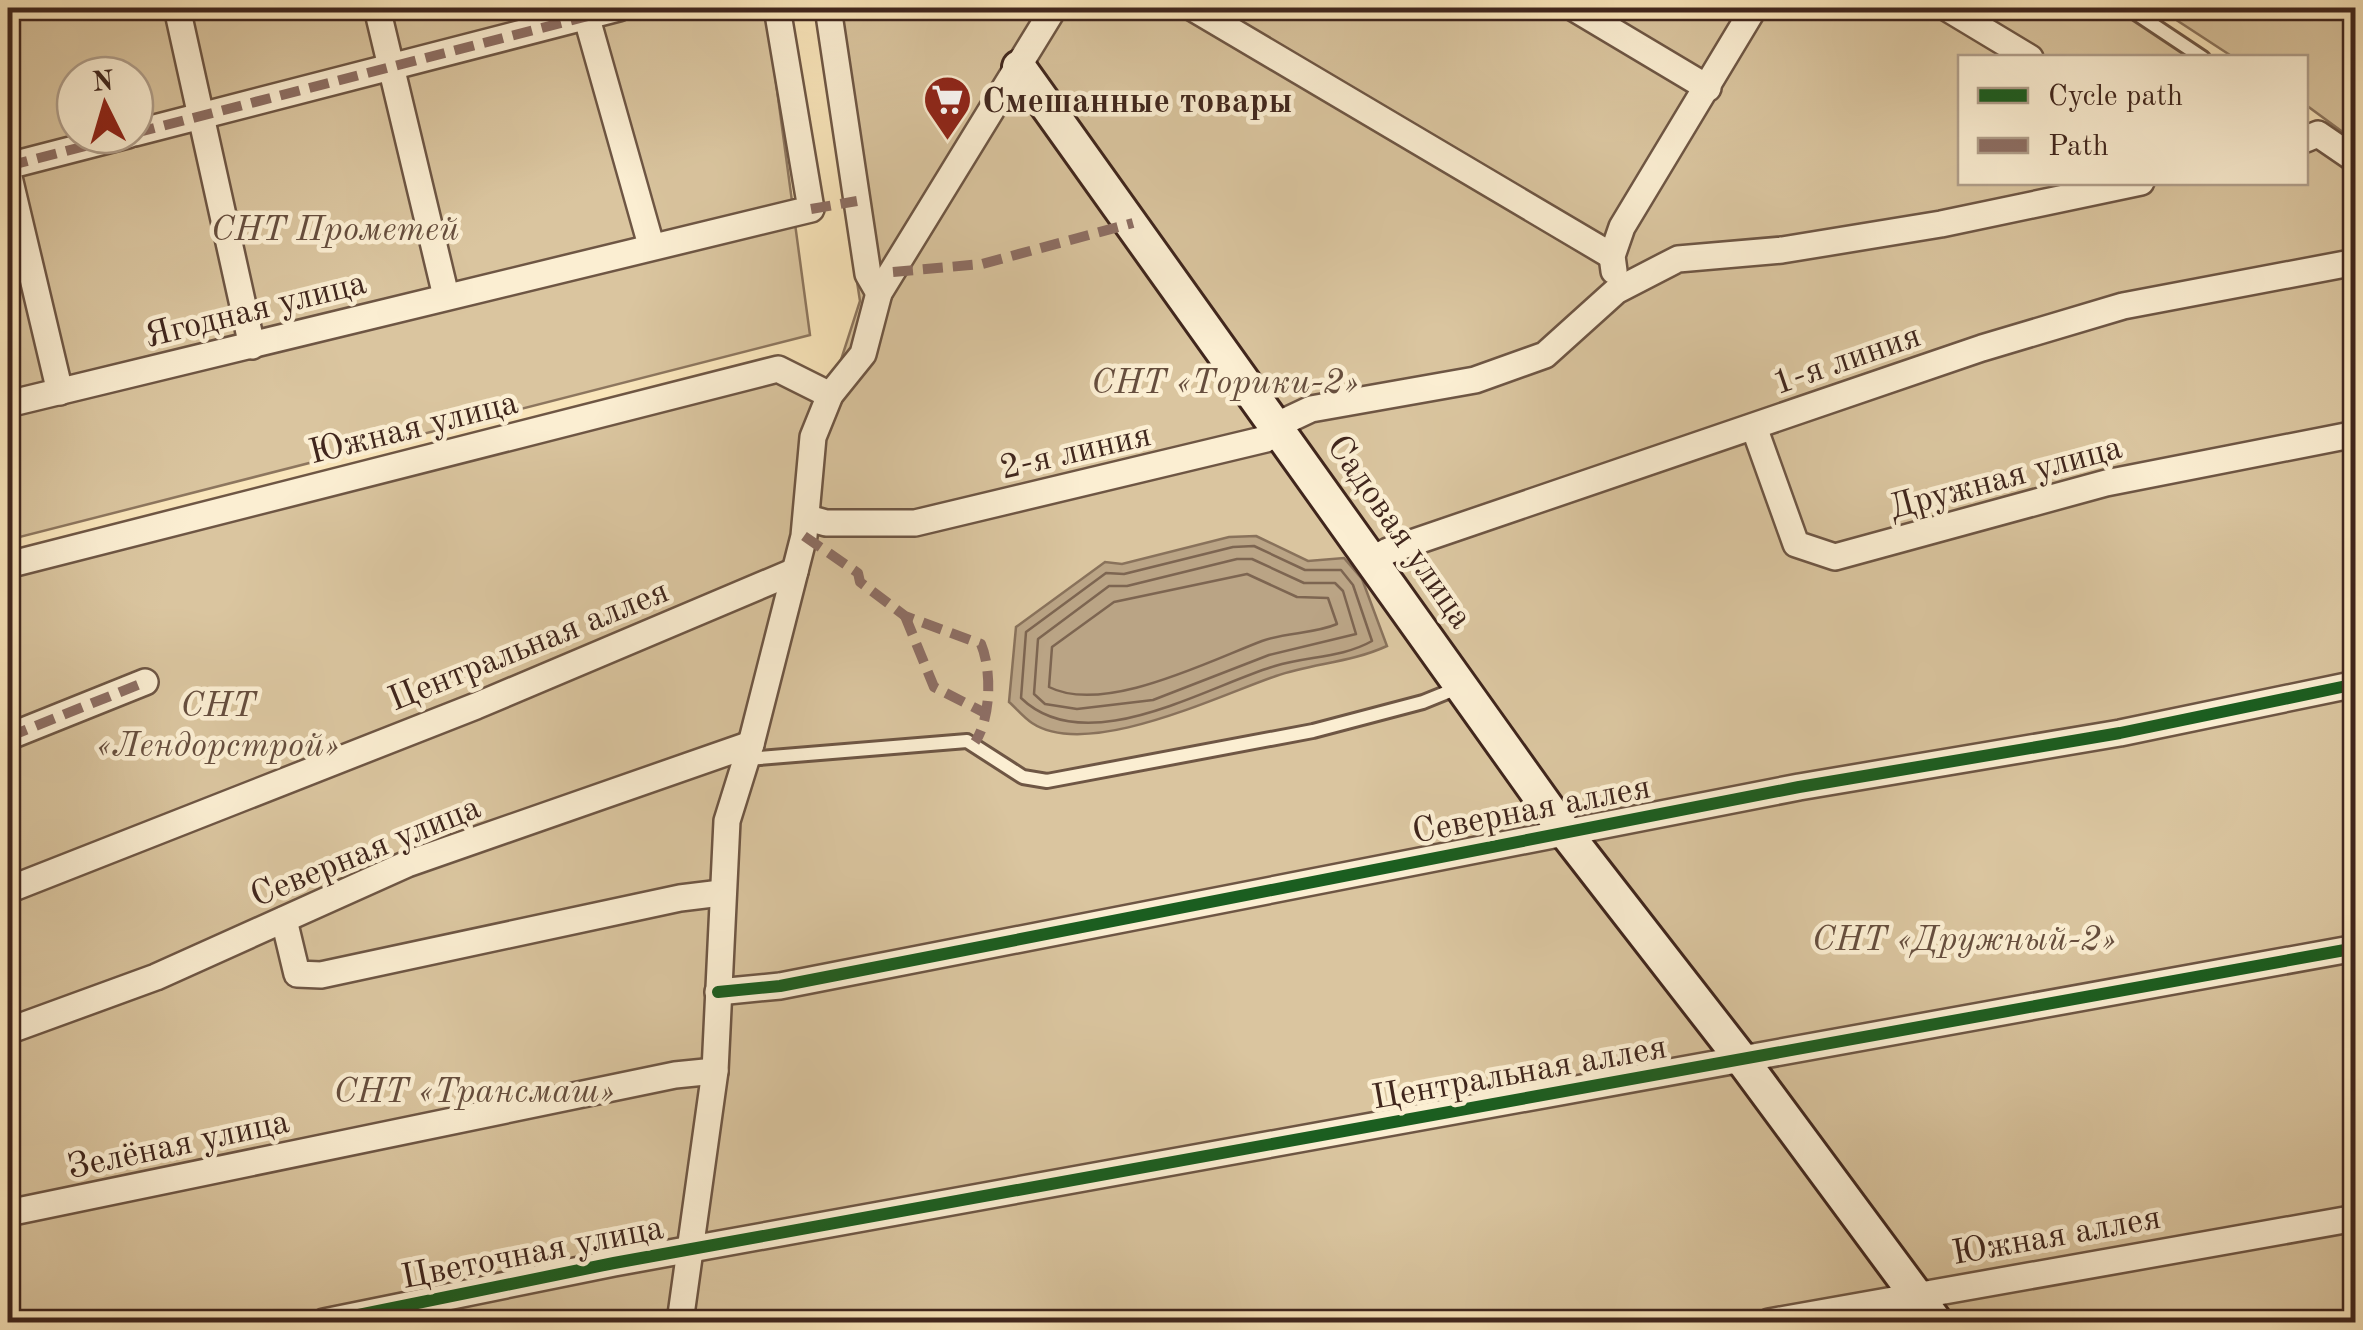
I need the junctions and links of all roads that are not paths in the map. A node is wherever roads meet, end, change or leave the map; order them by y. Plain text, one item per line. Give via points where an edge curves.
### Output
1 (176, 8) edge
2 (376, 8) edge
3 (619, 8) edge
4 (777, 8) edge
5 (828, 8) edge
6 (1054, 8) edge
7 (1193, 8) edge
8 (1574, 8) edge
9 (1754, 8) edge
10 (1947, 8) edge
11 (2128, 8) edge
12 (584, 12) edge
13 (2025, 55) edge
14 (2198, 55) edge
15 (1019, 66) junction
16 (389, 67) junction
17 (1708, 88) junction
18 (198, 117) junction
19 (155, 128) edge
20 (2310, 133) edge
21 (59, 155) edge
22 (2356, 160) edge
23 (8, 170) edge
24 (2126, 185) edge
25 (651, 244) junction
26 (1612, 256) junction
27 (2356, 262) edge
28 (1616, 291) junction
29 (880, 294) junction
30 (446, 296) junction
31 (252, 346) junction
32 (60, 392) junction
33 (830, 395) junction
34 (8, 404) edge
35 (1278, 424) junction
36 (1754, 427) junction
37 (2356, 434) edge
38 (808, 518) junction
39 (1370, 561) junction
40 (8, 565) edge
41 (795, 571) junction
42 (145, 682) dead end
43 (2356, 684) edge
44 (1466, 694) junction
45 (8, 737) edge
46 (749, 752) junction
47 (1565, 832) junction
48 (8, 890) edge
49 (722, 893) junction
50 (284, 920) junction
51 (2356, 948) edge
52 (718, 992) junction
53 (8, 1031) edge
54 (1742, 1061) junction
55 (716, 1071) junction
56 (8, 1213) edge
57 (2356, 1218) edge
58 (693, 1252) junction
59 (1916, 1295) junction
60 (324, 1322) edge
61 (680, 1322) edge
62 (1769, 1322) edge
63 (1936, 1322) edge

1 - 18 street
2 - 16 street
3 - 12 street
4 - 25 street, Ягодная улица via 810,209
5 - 29 street via 868,274
6 - 15 street
7 - 26 street
8 - 17 street
9 - 17 street
10 - 13 street
11 - 14 lane
12 - 16 street
12 - 25 street
15 - 29 street
15 - 35 street, Садовая улица
16 - 18 street
16 - 30 street
17 - 26 street via 1622,226
18 - 19 street
18 - 31 street
20 - 22 street
21 - 23 street
23 - 32 street
24 - 28 street, 2-я линия via 1923,227 1678,259
25 - 30 street, Ягодная улица
26 - 28 street
27 - 36 street, 1-я линия via 2123,306
28 - 35 street, 2-я линия via 1545,354 1475,380 1311,409
29 - 33 street via 863,354
30 - 31 street, Ягодная улица
31 - 32 street, Ягодная улица
32 - 34 street, Ягодная улица
33 - 38 street via 812,437
33 - 40 street, Южная улица via 778,369
35 - 38 street, 2-я линия via 1266,439 915,522 826,524
35 - 39 street, Садовая улица
36 - 37 street, Дружная улица via 1796,544 1835,557 2106,482
36 - 39 street, 1-я линия
38 - 41 street
39 - 44 street, Садовая улица
41 - 46 street
41 - 48 street, Центральная аллея via 476,706
42 - 45 street
43 - 47 street, Северная аллея
44 - 46 lane via 1313,731 1047,781 1023,777 968,741
44 - 47 street, Садовая улица
46 - 49 street via 727,820
46 - 50 street, Северная улица via 407,864
47 - 52 street, Северная аллея via 780,986
47 - 54 street, Садовая улица
49 - 50 street via 321,975 297,974
49 - 52 street
50 - 53 street, Северная улица via 156,978
51 - 54 street, Центральная аллея
52 - 55 street
54 - 58 street, Центральная аллея
54 - 59 street, Садовая улица
55 - 56 street, Зелёная улица
55 - 58 street
57 - 59 street, Южная аллея
58 - 60 street, Цветочная улица
58 - 61 street
59 - 62 street, Южная аллея
59 - 63 street, Садовая улица

